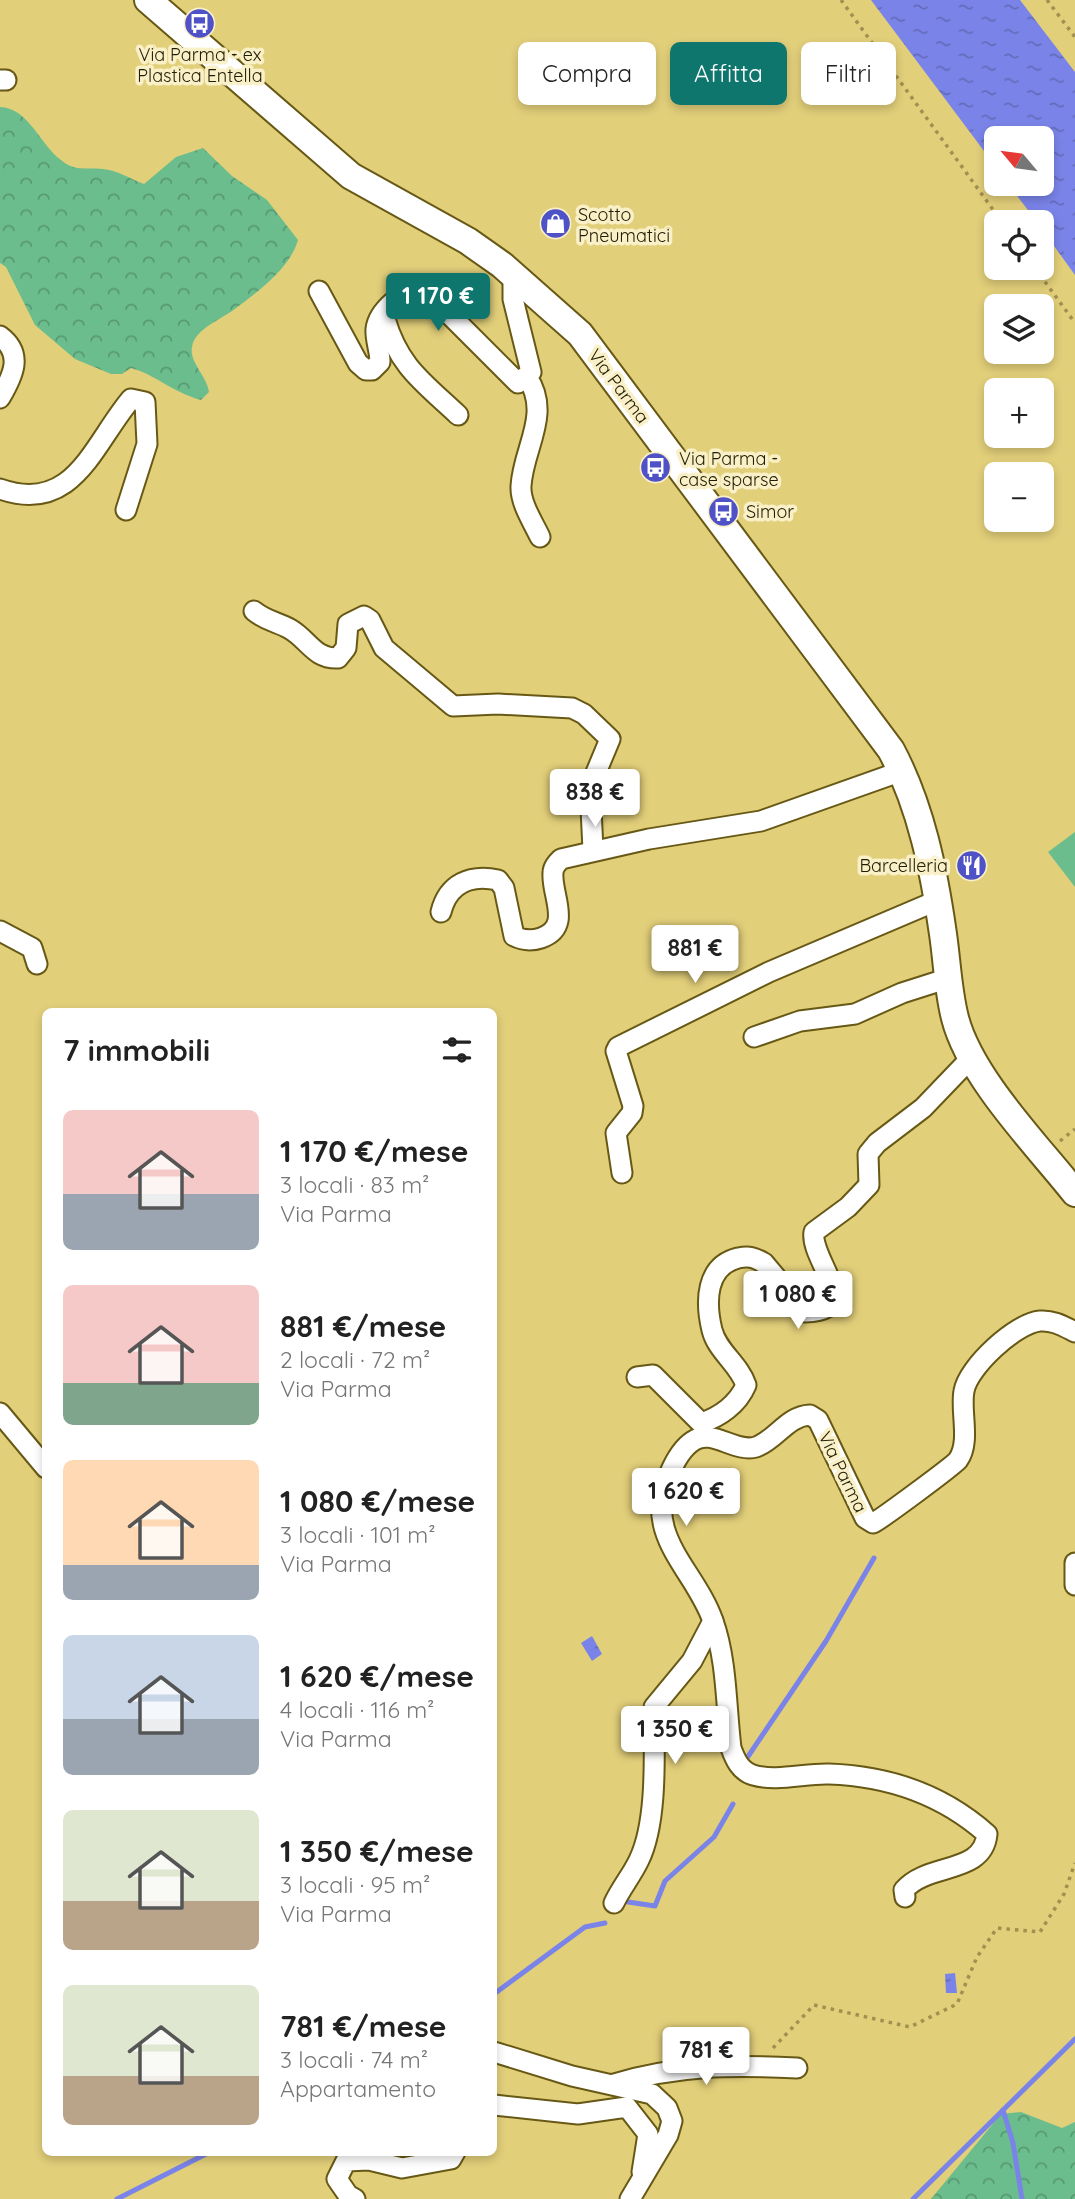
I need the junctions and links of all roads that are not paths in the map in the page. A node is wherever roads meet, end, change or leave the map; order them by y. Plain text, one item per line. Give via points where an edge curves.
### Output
1 (148, 0) edge
2 (513, 274) junction
3 (319, 291) dead end
4 (383, 314) junction
5 (0, 336) edge
6 (527, 377) junction
7 (0, 398) edge
8 (458, 415) dead end
9 (0, 489) edge
10 (127, 510) dead end
11 (540, 537) dead end
12 (254, 611) dead end
13 (902, 771) junction
14 (593, 850) junction
15 (936, 901) junction
16 (441, 912) dead end
17 (0, 931) edge
18 (37, 964) dead end
19 (949, 978) junction
20 (754, 1037) dead end
21 (971, 1058) junction
22 (622, 1173) dead end
23 (1075, 1193) edge
24 (1075, 1332) edge
25 (637, 1377) dead end
26 (0, 1413) edge
27 (42, 1463) edge
28 (1075, 1563) edge
29 (1075, 1585) edge
30 (713, 1620) junction
31 (905, 1897) dead end
32 (614, 1903) dead end
33 (497, 2053) edge
34 (797, 2068) dead end
35 (613, 2084) junction
36 (497, 2105) edge
37 (453, 2156) edge
38 (635, 2191) edge
39 (355, 2199) edge

1 - 2 main road, Via Parma via 351,176 468,241
2 - 6 street via 513,299 531,372
2 - 13 main road, Via Parma via 580,334 891,750
3 - 4 street via 366,370 380,362 376,331
4 - 6 street via 398,298 424,289 511,379 518,383
4 - 8 street via 403,363
5 - 7 street via 12,346 16,362
6 - 11 street via 537,391 538,409 521,486
9 - 10 street via 21,497 48,494 92,458 131,399 145,401 147,444
12 - 14 street via 290,629 328,658 338,658 346,648 348,624 364,616 384,648 453,706 560,707 584,714 610,739 590,787
13 - 14 street via 761,821
13 - 15 main road, Via Parma via 924,832
14 - 16 street via 556,864 553,873 559,917 553,931 541,938 514,936 504,888 498,880 452,887
15 - 19 main road, Via Parma
15 - 22 street via 769,972 618,1047 634,1106 616,1133
17 - 18 street via 32,948
19 - 20 street via 855,1014 800,1021
19 - 21 main road, Via Parma via 955,1018
21 - 23 main road, Via Parma
21 - 25 street via 923,1108 877,1143 866,1163 869,1185 814,1232 816,1255 834,1285 829,1305 806,1312 756,1258 724,1261 713,1273 712,1330 746,1385 731,1406 701,1423 653,1375
24 - 30 street, Via Parma via 1054,1322 1037,1321 982,1359 964,1390 964,1436 957,1461 873,1523 860,1510 818,1420 810,1415 792,1420 756,1447 707,1437 694,1440 675,1461 663,1488 660,1513 668,1540
26 - 27 street
28 - 29 street
30 - 31 street, Via Parma via 737,1765 753,1776 830,1774 908,1786 927,1793 987,1834 986,1847 975,1858 915,1878 904,1890
30 - 32 street via 692,1661 654,1707 649,1818 640,1859
33 - 35 street
34 - 35 street via 730,2065 657,2071
35 - 38 street via 652,2094 667,2108 672,2121
36 - 38 street via 578,2114 627,2107 648,2134
37 - 39 street via 402,2168 369,2160 346,2161 337,2179

